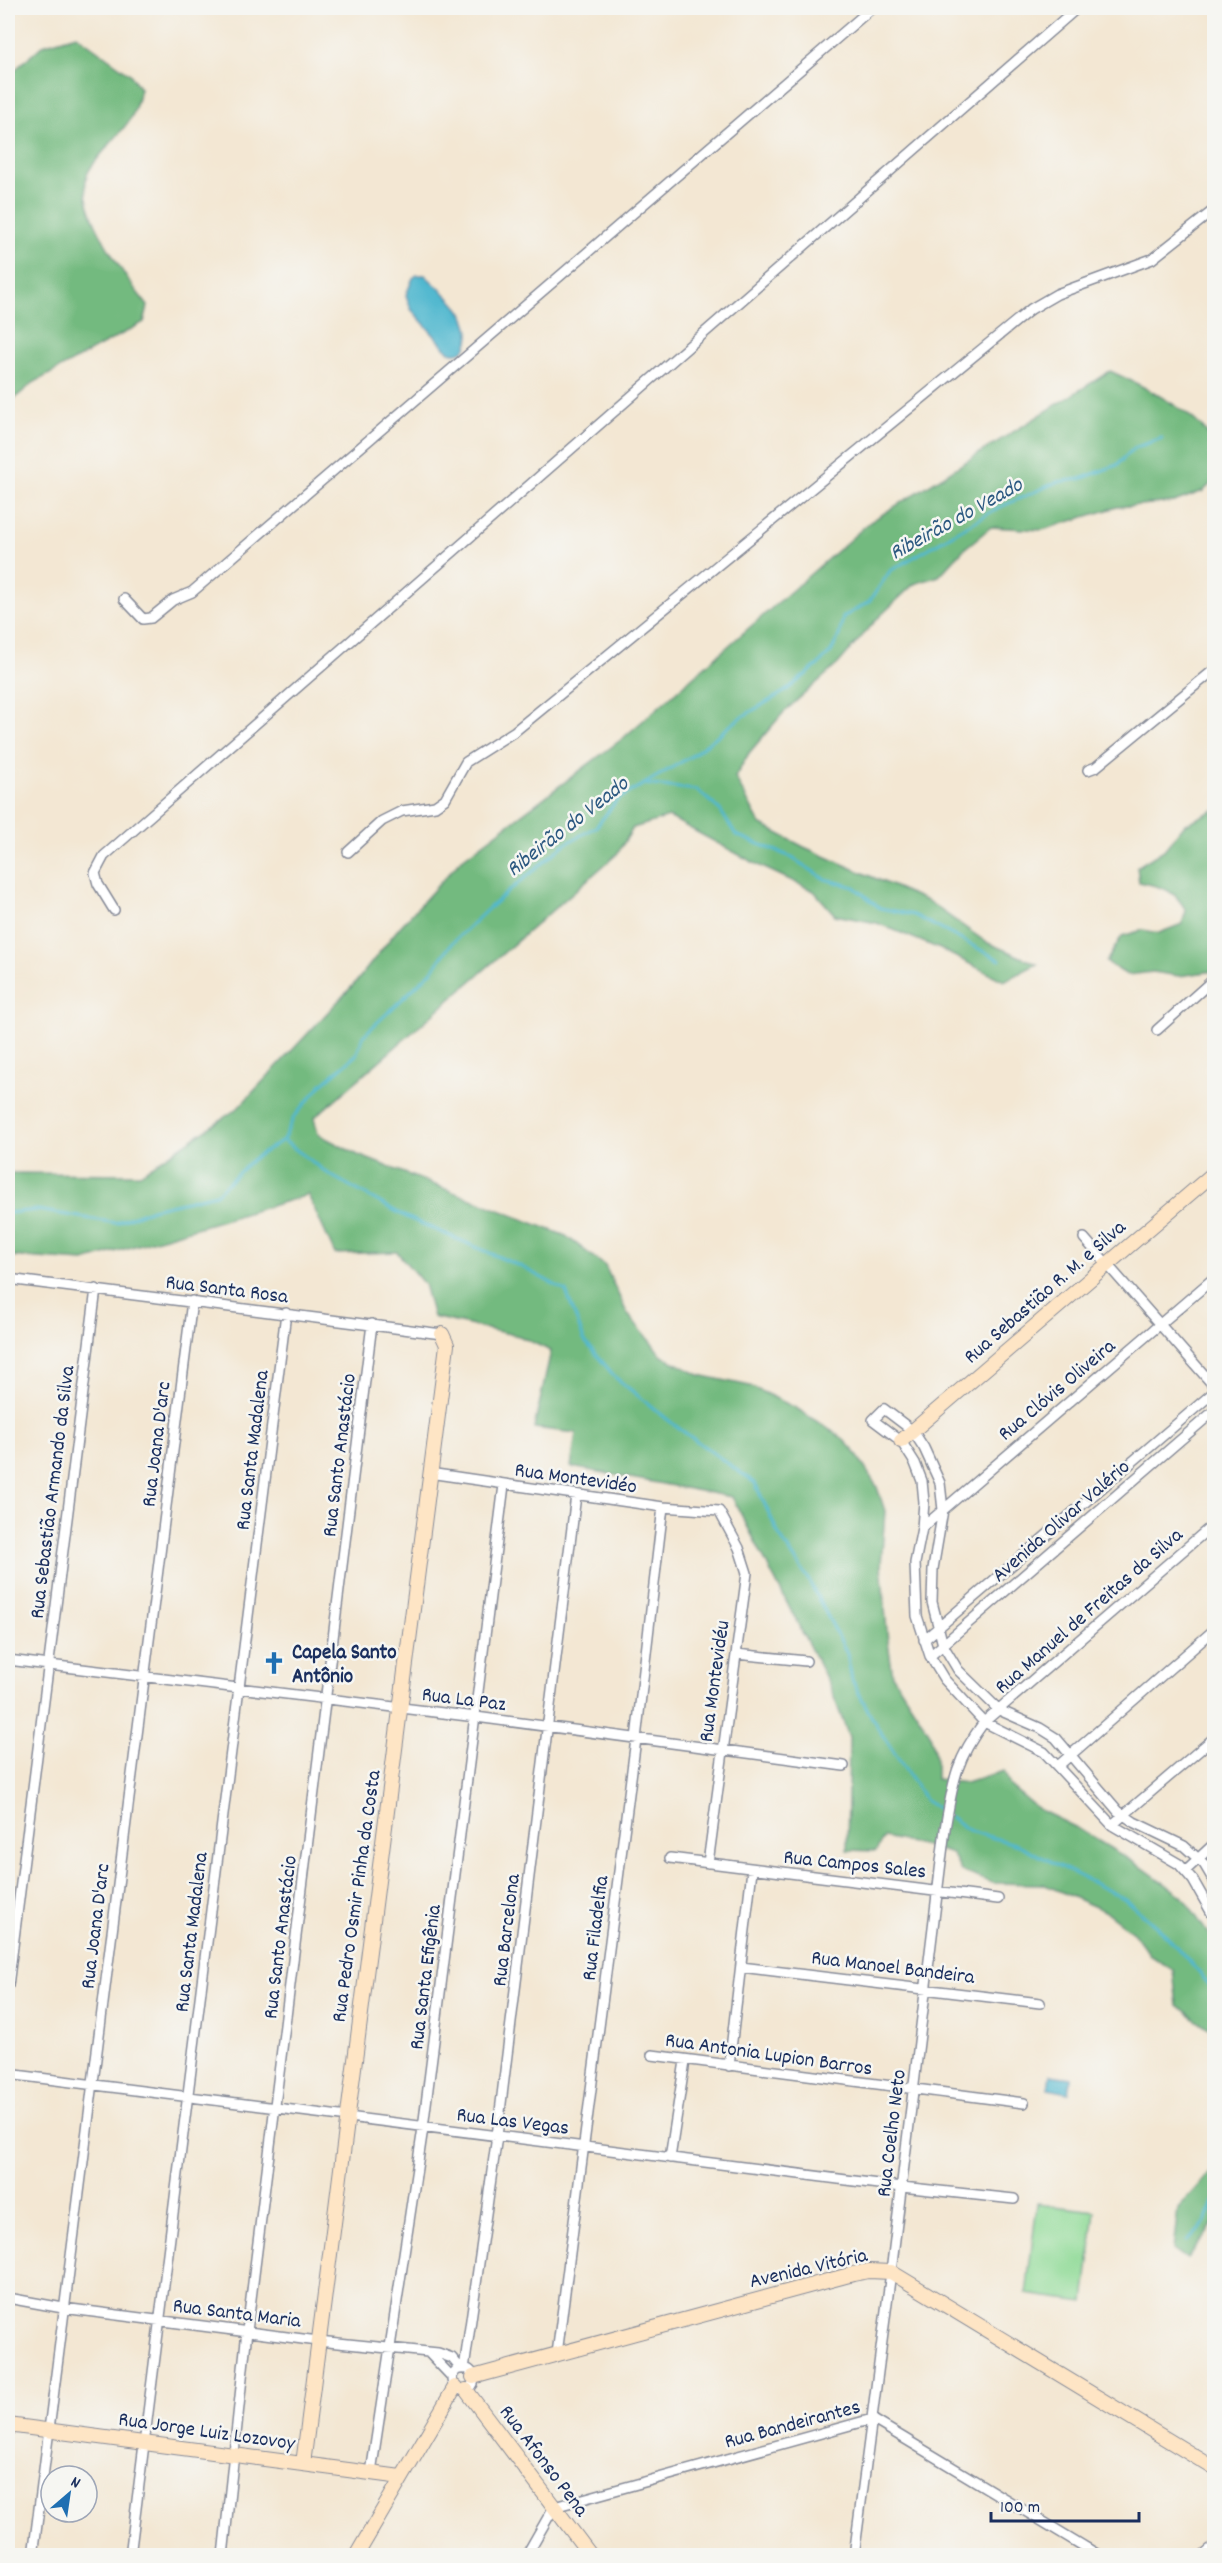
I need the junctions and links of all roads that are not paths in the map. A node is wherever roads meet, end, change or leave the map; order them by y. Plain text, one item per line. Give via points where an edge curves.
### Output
1 (872, 8) edge
2 (1077, 8) edge
3 (1215, 210) edge
4 (124, 598) dead end
5 (1215, 670) edge
6 (1088, 770) dead end
7 (348, 852) dead end
8 (114, 910) dead end
9 (1215, 979) edge
10 (1157, 1030) dead end
11 (1215, 1173) edge
12 (1084, 1238) dead end
13 (1107, 1265) junction
14 (1215, 1278) edge
15 (8, 1279) edge
16 (96, 1289) junction
17 (192, 1301) junction
18 (286, 1313) junction
19 (372, 1324) junction
20 (1160, 1326) junction
21 (442, 1334) joint
22 (1215, 1386) edge
23 (1215, 1392) edge
24 (1215, 1411) edge
25 (913, 1431) junction
26 (901, 1441) junction
27 (429, 1473) junction
28 (504, 1485) junction
29 (576, 1495) junction
30 (663, 1507) junction
31 (943, 1510) junction
32 (719, 1511) joint
33 (1215, 1524) edge
34 (922, 1528) junction
35 (937, 1628) junction
36 (1215, 1630) edge
37 (924, 1640) junction
38 (943, 1645) junction
39 (736, 1654) junction
40 (930, 1656) junction
41 (8, 1660) edge
42 (806, 1661) dead end
43 (47, 1666) junction
44 (144, 1678) junction
45 (239, 1689) junction
46 (327, 1699) junction
47 (401, 1708) junction
48 (999, 1710) junction
49 (476, 1717) junction
50 (984, 1722) junction
51 (548, 1727) junction
52 (1215, 1738) edge
53 (636, 1739) junction
54 (722, 1750) junction
55 (1070, 1755) junction
56 (844, 1766) dead end
57 (1058, 1766) junction
58 (1124, 1815) junction
59 (1112, 1826) junction
60 (1215, 1844) edge
61 (670, 1858) dead end
62 (1198, 1858) junction
63 (708, 1863) junction
64 (752, 1870) junction
65 (1185, 1871) junction
66 (1215, 1881) edge
67 (939, 1891) junction
68 (998, 1899) dead end
69 (1215, 1917) edge
70 (741, 1967) junction
71 (8, 1986) edge
72 (926, 1988) junction
73 (1040, 2003) dead end
74 (652, 2055) dead end
75 (685, 2061) junction
76 (729, 2066) junction
77 (8, 2074) edge
78 (92, 2085) junction
79 (912, 2090) junction
80 (188, 2097) junction
81 (1024, 2103) dead end
82 (276, 2107) junction
83 (347, 2117) junction
84 (423, 2128) junction
85 (497, 2136) junction
86 (584, 2147) junction
87 (670, 2158) junction
88 (902, 2187) junction
89 (1014, 2199) dead end
90 (891, 2272) junction
91 (8, 2298) edge
92 (63, 2308) junction
93 (160, 2320) junction
94 (247, 2331) junction
95 (318, 2341) junction
96 (391, 2348) junction
97 (429, 2352) junction
98 (557, 2354) junction
99 (466, 2372) junction
100 (458, 2385) junction
101 (872, 2419) junction
102 (8, 2425) edge
103 (49, 2430) junction
104 (143, 2442) junction
105 (235, 2455) junction
106 (303, 2464) junction
107 (1215, 2468) edge
108 (371, 2473) junction
109 (401, 2476) junction
110 (554, 2507) junction
111 (1215, 2546) edge
112 (33, 2556) edge
113 (129, 2556) edge
114 (223, 2556) edge
115 (356, 2556) edge
116 (526, 2556) edge
117 (591, 2556) edge
118 (854, 2556) edge
119 (1100, 2556) edge
120 (1202, 2556) edge

1 - 4 street via 192,592 143,619
2 - 8 street via 104,856 95,873
3 - 7 street via 1152,259 1057,294 1031,309 515,731 466,762 445,799 435,806 402,812 382,821
5 - 6 street
9 - 10 street
11 - 13 street, Rua Sebastião R. M. e Silva
12 - 13 street
13 - 20 street
13 - 25 street, Rua Sebastião R. M. e Silva
14 - 20 street, Rua Clóvis Oliveira
15 - 16 street, Rua Santa Rosa
16 - 17 street, Rua Santa Rosa
16 - 43 street, Rua Sebastião Armando da Silva
17 - 18 street, Rua Santa Rosa
17 - 44 street, Rua Joana D'arc
18 - 19 street, Rua Santa Rosa
18 - 45 street, Rua Santa Madalena
19 - 21 street, Rua Santa Rosa
19 - 46 street, Rua Santo Anastácio
20 - 22 street
20 - 31 street, Rua Clóvis Oliveira
21 - 27 street, Rua Pedro Osmir Pinha da Costa via 447,1346
23 - 35 street
24 - 38 street, Avenida Olivar Valério
25 - 26 street, Rua Sebastião R. M. e Silva
25 - 26 street via 884,1409 873,1420
25 - 31 street via 940,1484
26 - 34 street via 922,1481
27 - 28 street, Rua Montevidéo
27 - 47 street, Rua Pedro Osmir Pinha da Costa
28 - 29 street, Rua Montevidéo
28 - 49 street, Rua Santa Efigênia
29 - 30 street, Rua Montevidéo
29 - 51 street, Rua Barcelona
30 - 32 street, Rua Montevidéo
30 - 53 street, Rua Filadelfia
31 - 34 street, Rua Clóvis Oliveira
31 - 35 street via 932,1591
32 - 39 street, Rua Montevidéu via 747,1573
33 - 48 street, Rua Manuel de Freitas da Silva
34 - 37 street via 915,1563 915,1590
35 - 37 street
35 - 38 street
36 - 55 street
37 - 40 street
38 - 40 street, Avenida Olivar Valério
38 - 48 street via 958,1670
39 - 42 street
39 - 54 street, Rua Montevidéu
40 - 50 street via 944,1679
41 - 43 street, Rua La Paz
43 - 44 street, Rua La Paz
43 - 71 street, Rua Sebastião Armando da Silva
44 - 45 street, Rua La Paz
44 - 78 street, Rua Joana D'arc
45 - 46 street, Rua La Paz
45 - 80 street, Rua Santa Madalena
46 - 47 street, Rua La Paz
46 - 82 street, Rua Santo Anastácio
47 - 49 street, Rua La Paz
47 - 83 street, Rua Pedro Osmir Pinha da Costa
48 - 50 street, Rua Manuel de Freitas da Silva
48 - 55 street via 1048,1732
49 - 51 street, Rua La Paz
49 - 84 street, Rua Santa Efigênia
50 - 57 street via 1039,1748
50 - 67 street, Rua Coelho Neto via 958,1763 945,1829
51 - 53 street, Rua La Paz
51 - 85 street, Rua Barcelona
52 - 58 street
53 - 54 street, Rua La Paz
53 - 86 street, Rua Filadelfia
54 - 56 street, Rua La Paz
54 - 63 street, Rua Montevidéu
55 - 57 street
55 - 58 street
57 - 59 street
58 - 59 street
58 - 62 street via 1176,1841
59 - 65 street via 1168,1856
60 - 62 street
61 - 63 street, Rua Campos Sales
62 - 65 street
62 - 66 street
63 - 64 street, Rua Campos Sales
64 - 67 street, Rua Campos Sales
64 - 70 street
65 - 69 street
67 - 68 street, Rua Campos Sales
67 - 72 street, Rua Coelho Neto
70 - 72 street, Rua Manoel Bandeira
70 - 76 street
72 - 73 street, Rua Manoel Bandeira
72 - 79 street, Rua Coelho Neto
74 - 75 street, Rua Antonia Lupion Barros
75 - 76 street, Rua Antonia Lupion Barros
75 - 87 street
76 - 79 street, Rua Antonia Lupion Barros
77 - 78 street, Rua Las Vegas
78 - 80 street, Rua Las Vegas
78 - 92 street, Rua Joana D'arc
79 - 81 street, Rua Antonia Lupion Barros
79 - 88 street, Rua Coelho Neto
80 - 82 street, Rua Las Vegas
80 - 93 street, Rua Santa Madalena
82 - 83 street, Rua Las Vegas
82 - 94 street, Rua Santo Anastácio
83 - 84 street, Rua Las Vegas
83 - 95 street, Rua Pedro Osmir Pinha da Costa
84 - 85 street, Rua Las Vegas
84 - 96 street, Rua Santa Efigênia
85 - 86 street, Rua Las Vegas
85 - 99 street, Rua Barcelona
86 - 87 street, Rua Las Vegas
86 - 98 street, Rua Filadelfia
87 - 88 street, Rua Las Vegas
88 - 89 street, Rua Las Vegas
88 - 90 street, Rua Coelho Neto
90 - 98 street, Avenida Vitória via 853,2274
90 - 101 street, Rua Coelho Neto
90 - 107 street, Avenida Vitória
91 - 92 street, Rua Santa Maria
92 - 93 street, Rua Santa Maria
92 - 103 street, Rua Joana D'arc
93 - 94 street, Rua Santa Maria
93 - 104 street, Rua Santa Madalena
94 - 95 street, Rua Santa Maria
94 - 105 street, Rua Santo Anastácio
95 - 96 street, Rua Santa Maria
95 - 106 street, Rua Pedro Osmir Pinha da Costa
96 - 97 street, Rua Santa Maria
96 - 108 street, Rua Santa Efigênia
97 - 99 street, Rua Santa Maria via 452,2358
97 - 100 street
98 - 99 street, Avenida Vitória
99 - 100 street
99 - 100 street via 471,2386
100 - 109 street
100 - 110 street, Rua Afonso Pena
101 - 110 street, Rua Bandeirantes
101 - 118 street, Rua Coelho Neto
101 - 119 street, Rua Bandeirantes
102 - 103 street, Rua Jorge Luiz Lozovoy
103 - 104 street, Rua Jorge Luiz Lozovoy
103 - 112 street, Rua Joana D'arc
104 - 105 street, Rua Jorge Luiz Lozovoy
104 - 113 street, Rua Santa Madalena
105 - 106 street, Rua Jorge Luiz Lozovoy
105 - 114 street, Rua Santo Anastácio
106 - 108 street, Rua Jorge Luiz Lozovoy
108 - 109 street, Rua Jorge Luiz Lozovoy
109 - 115 street
110 - 116 street
110 - 117 street, Rua Afonso Pena
111 - 120 street

